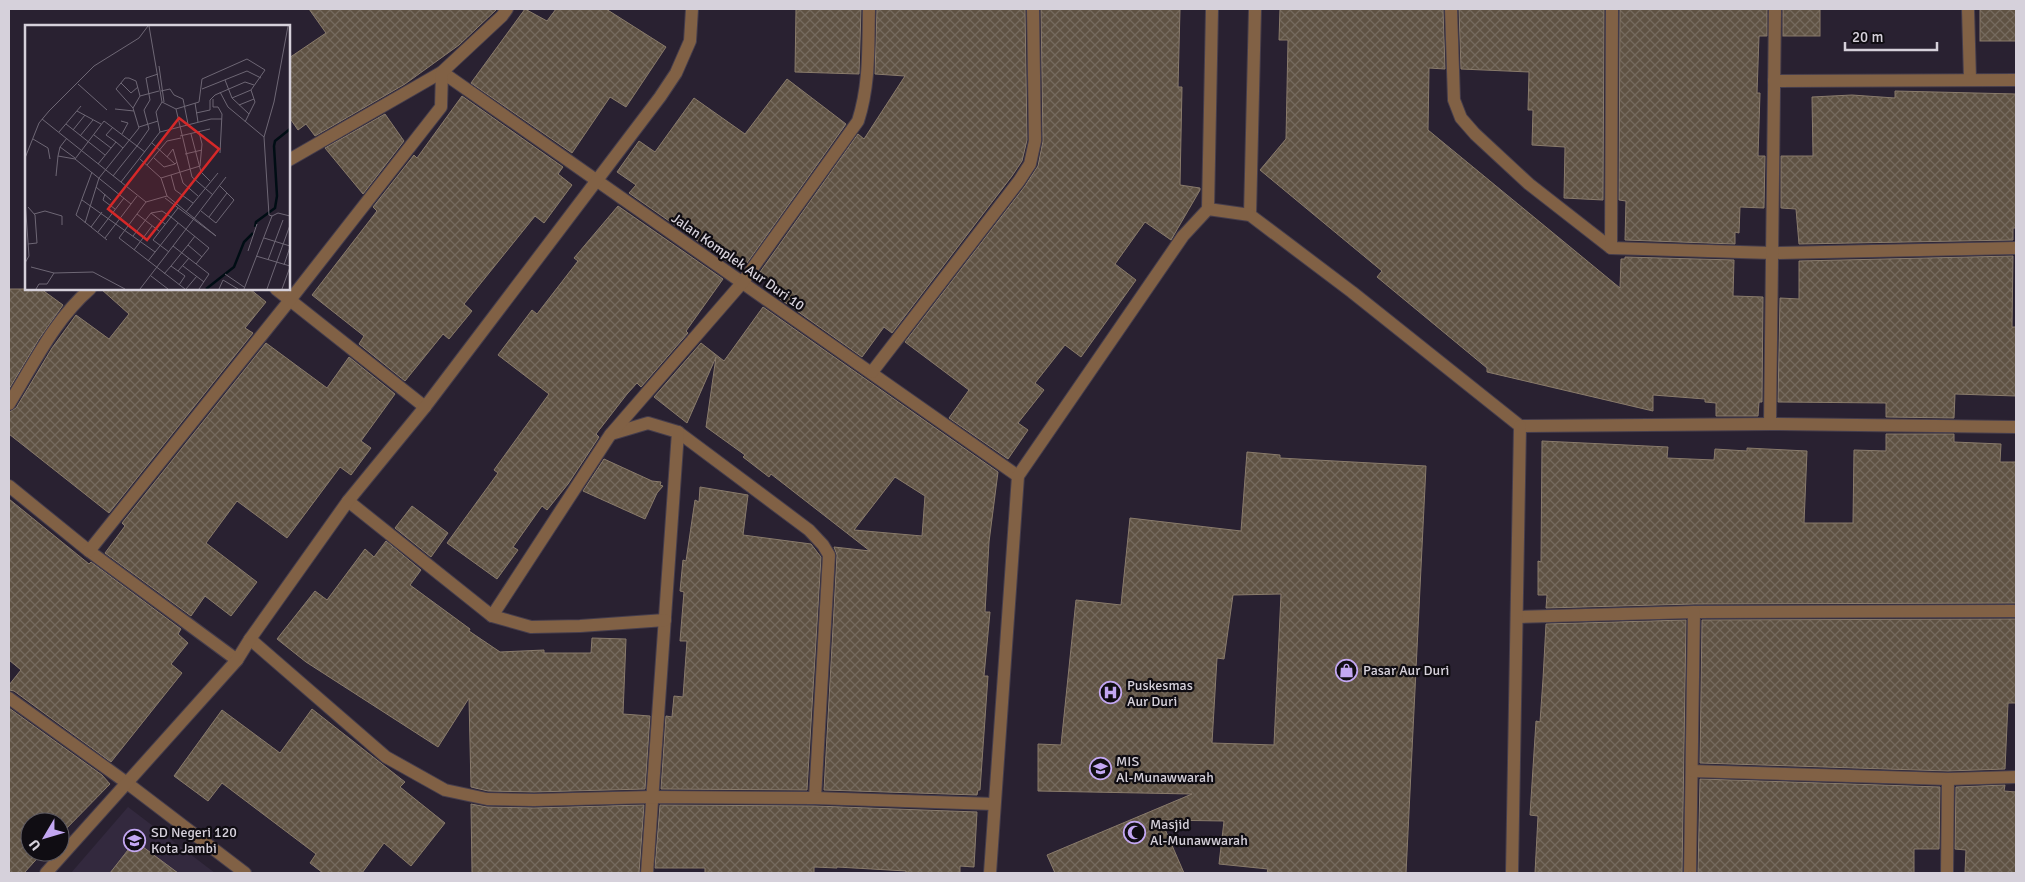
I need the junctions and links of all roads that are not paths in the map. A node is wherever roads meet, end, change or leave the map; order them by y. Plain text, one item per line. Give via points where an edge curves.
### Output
1 (507, 9) edge
2 (692, 9) edge
3 (869, 9) edge
4 (1033, 9) edge
5 (1212, 9) edge
6 (1255, 9) edge
7 (1451, 9) edge
8 (1612, 9) edge
9 (1775, 9) edge
10 (1968, 9) edge
11 (442, 72) junction
12 (1970, 79) junction
13 (2016, 80) edge
14 (1774, 81) junction
15 (290, 159) edge
16 (596, 181) junction
17 (1208, 209) junction
18 (1250, 215) junction
19 (1611, 248) junction
20 (2016, 248) edge
21 (1772, 253) junction
22 (742, 283) junction
23 (89, 290) edge
24 (277, 290) edge
25 (290, 300) junction
26 (872, 372) junction
27 (9, 404) edge
28 (425, 406) junction
29 (1770, 424) junction
30 (1520, 426) junction
31 (2016, 427) edge
32 (678, 432) junction
33 (610, 435) junction
34 (1018, 476) junction
35 (9, 486) edge
36 (348, 501) junction
37 (89, 551) junction
38 (2016, 611) edge
39 (1694, 612) junction
40 (492, 616) junction
41 (1517, 617) junction
42 (665, 620) junction
43 (250, 639) junction
44 (237, 660) junction
45 (9, 698) edge
46 (1692, 770) junction
47 (2016, 777) edge
48 (1948, 779) junction
49 (127, 783) junction
50 (652, 797) junction
51 (816, 798) junction
52 (994, 804) junction
53 (46, 873) edge
54 (245, 873) edge
55 (647, 873) edge
56 (990, 873) edge
57 (1512, 873) edge
58 (1690, 873) edge
59 (1947, 873) edge

1 - 11 street
2 - 16 street via 690,42 676,73
3 - 22 street via 868,81 858,121
4 - 26 street via 1035,141 1030,164
5 - 17 street
6 - 18 street
7 - 19 street via 1454,100 1461,118 1528,184
8 - 19 street
9 - 14 street
10 - 12 street
11 - 15 street
11 - 16 street, Jalan Komplek Aur Duri 10
11 - 25 street via 441,107
12 - 13 street
12 - 14 street
14 - 21 street
16 - 22 street, Jalan Komplek Aur Duri 10
16 - 28 street
17 - 18 street
17 - 34 street via 1184,236
18 - 30 street
19 - 21 street
20 - 21 street
21 - 29 street
22 - 26 street, Jalan Komplek Aur Duri 10
22 - 33 street
23 - 27 street via 78,299 52,334
24 - 25 street
25 - 28 street
25 - 37 street
26 - 34 street, Jalan Komplek Aur Duri 10
28 - 36 street
29 - 30 street
29 - 31 street
30 - 41 street
32 - 33 street via 648,423
32 - 42 street
32 - 51 street via 809,530 829,555
33 - 40 street
34 - 52 street
35 - 37 street
36 - 40 street
36 - 43 street
37 - 44 street
38 - 39 street
39 - 41 street
39 - 46 street
40 - 42 street via 531,627
41 - 57 street
42 - 50 street
43 - 44 street
43 - 50 street via 386,756 445,790 487,799
44 - 49 street
45 - 49 street
46 - 48 street
46 - 58 street
47 - 48 street
48 - 59 street
49 - 53 street
49 - 54 street
50 - 51 street
50 - 55 street
51 - 52 street
52 - 56 street

